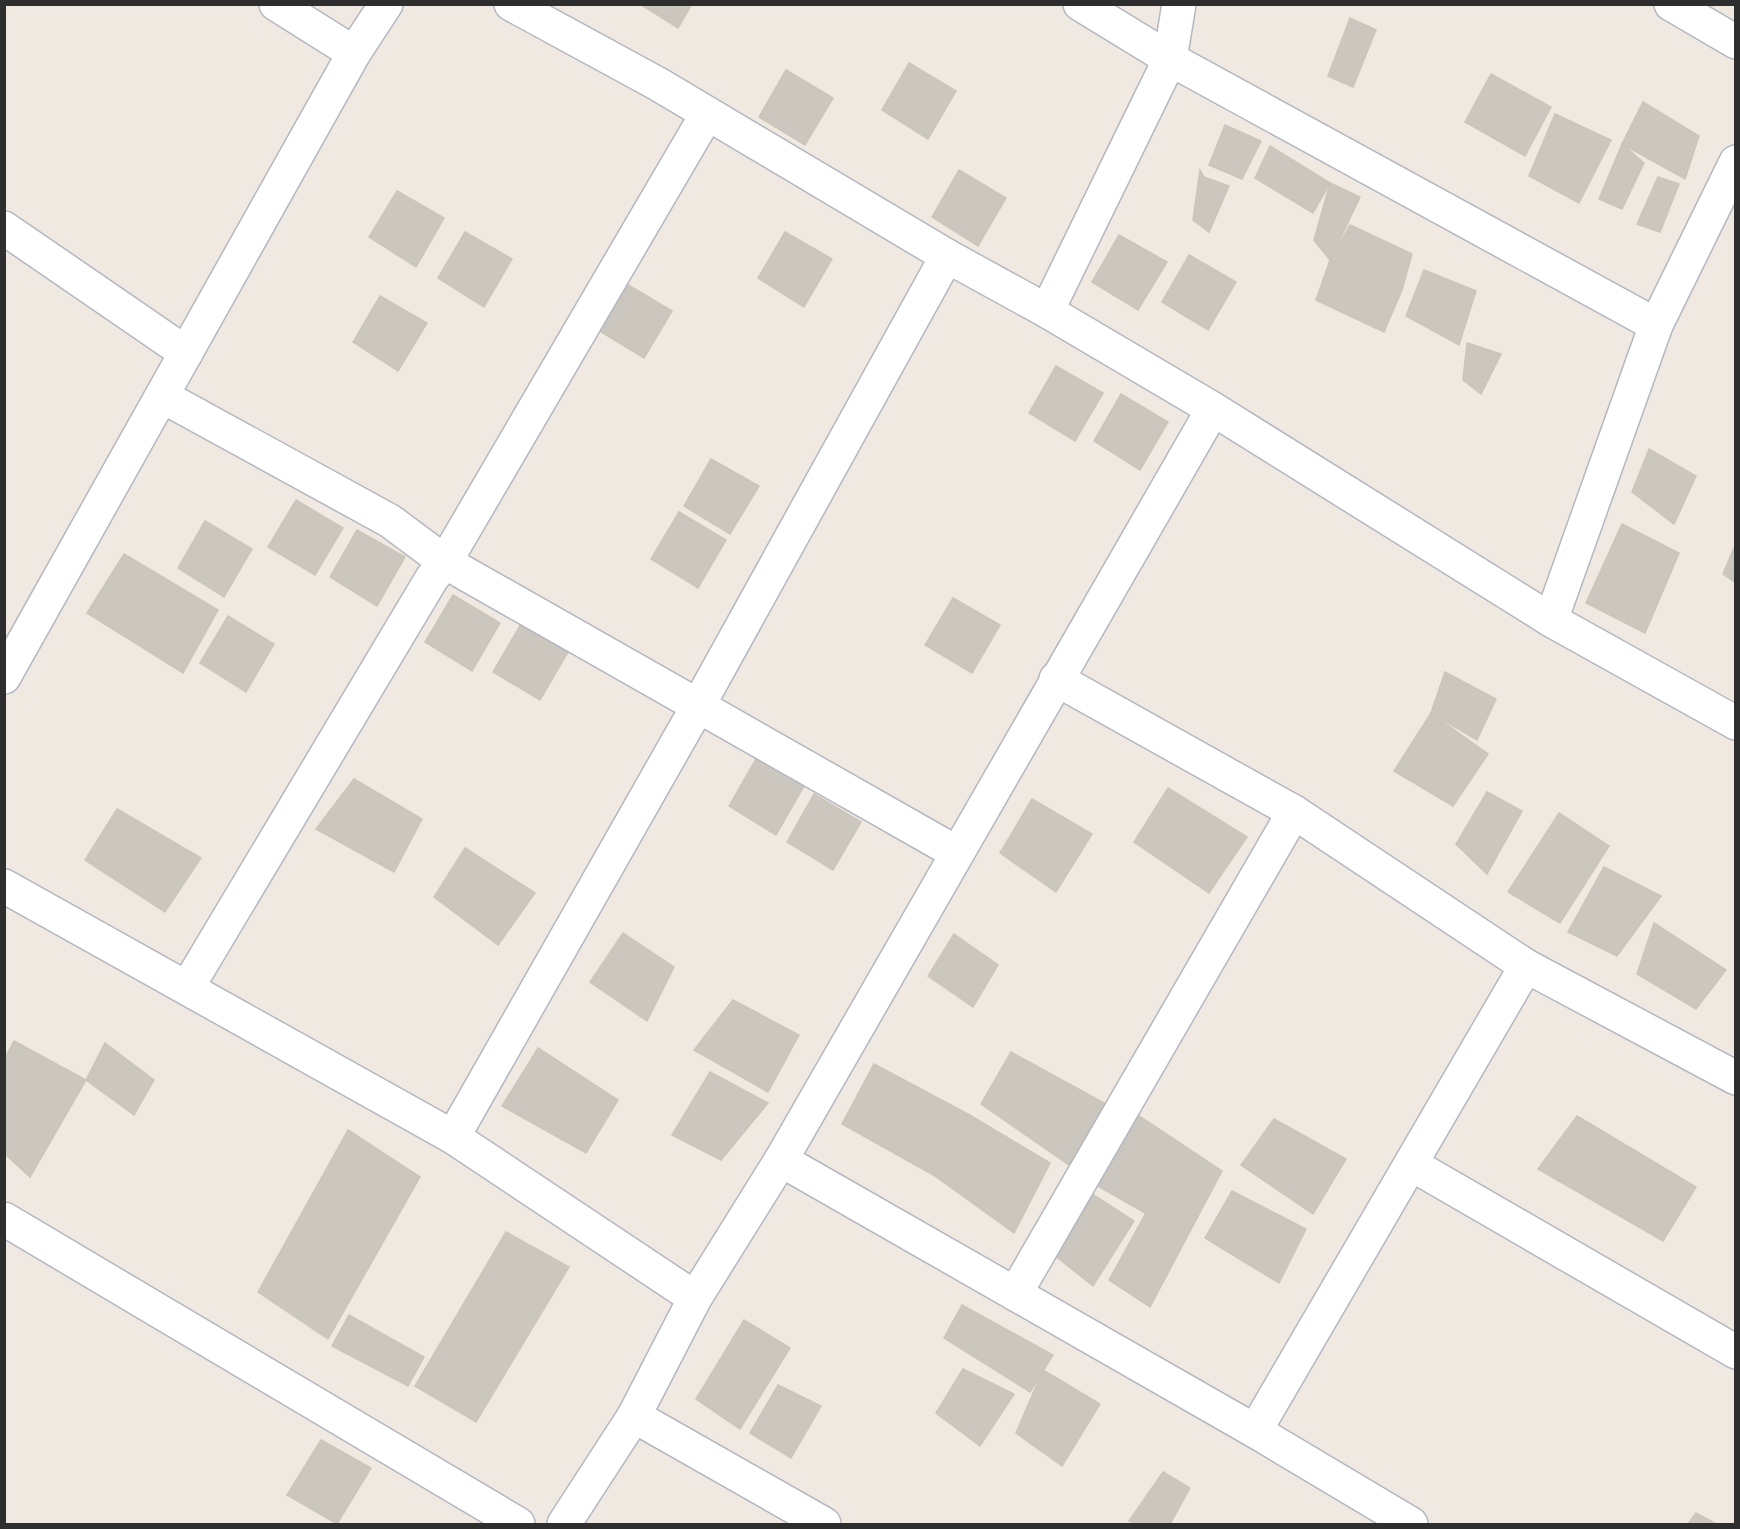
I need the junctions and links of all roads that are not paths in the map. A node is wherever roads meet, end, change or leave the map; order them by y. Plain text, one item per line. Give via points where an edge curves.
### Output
1 (276, 4) edge
2 (386, 4) edge
3 (511, 4) edge
4 (1080, 4) edge
5 (1179, 4) edge
6 (1671, 4) edge
7 (1736, 42) edge
8 (354, 53) junction
9 (1170, 59) junction
10 (707, 114) junction
11 (1736, 162) edge
12 (4, 228) edge
13 (947, 256) junction
14 (1047, 311) junction
15 (1656, 325) junction
16 (186, 353) junction
17 (162, 396) junction
18 (1213, 409) junction
19 (445, 562) junction
20 (1551, 620) junction
21 (4, 676) edge
22 (1056, 679) junction
23 (698, 706) junction
24 (1736, 723) edge
25 (1294, 812) junction
26 (957, 853) junction
27 (4, 886) edge
28 (1526, 966) junction
29 (186, 988) junction
30 (1736, 1078) edge
31 (453, 1137) junction
32 (781, 1160) junction
33 (1411, 1164) junction
34 (4, 1219) edge
35 (1015, 1294) junction
36 (695, 1298) junction
37 (1736, 1352) edge
38 (634, 1416) junction
39 (1255, 1431) junction
40 (518, 1524) edge
41 (564, 1524) edge
42 (824, 1524) edge
43 (1410, 1524) edge

1 - 8 street
2 - 8 street
3 - 10 street
4 - 9 street
5 - 9 street
6 - 7 street
8 - 16 street
9 - 14 street
9 - 15 street
10 - 13 street
10 - 19 street
11 - 15 street
12 - 16 street
13 - 14 street
13 - 23 street
14 - 18 street
15 - 20 street
16 - 17 street
17 - 19 street via 390,520
17 - 21 street
18 - 20 street
18 - 22 street
19 - 23 street
19 - 29 street
20 - 24 street
22 - 25 street
22 - 26 street
23 - 26 street
23 - 31 street
25 - 28 street
25 - 35 street
26 - 32 street
27 - 29 street
28 - 30 street
28 - 33 street
29 - 31 street
31 - 36 street
32 - 35 street
32 - 36 street
33 - 37 street
33 - 39 street
34 - 40 street
35 - 39 street
36 - 38 street
38 - 41 street
38 - 42 street
39 - 43 street

